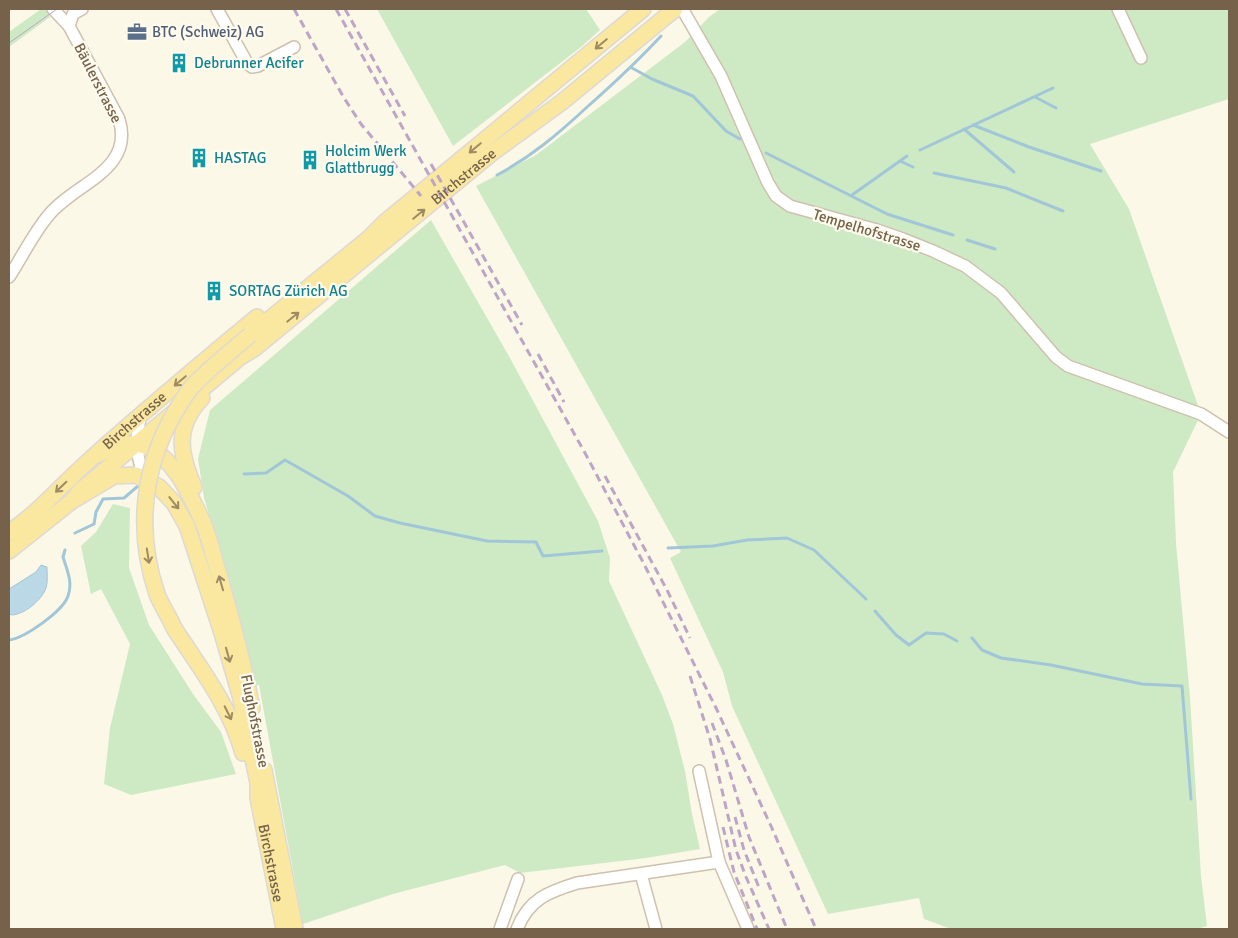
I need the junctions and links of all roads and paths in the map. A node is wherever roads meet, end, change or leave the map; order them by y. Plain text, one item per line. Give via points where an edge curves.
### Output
1 (53, 9) edge
2 (82, 9) edge
3 (217, 9) edge
4 (1118, 9) edge
5 (639, 10) edge
6 (679, 10) edge
7 (68, 26) junction
8 (651, 28) junction
9 (294, 47) dead end
10 (1141, 58) dead end
11 (384, 223) junction
12 (9, 277) edge
13 (253, 342) junction
14 (141, 414) junction
15 (1229, 432) edge
16 (136, 444) junction
17 (97, 455) junction
18 (146, 480) junction
19 (72, 501) junction
20 (201, 517) junction
21 (9, 532) edge
22 (9, 551) edge
23 (699, 771) dead end
24 (258, 798) junction
25 (719, 862) junction
26 (641, 874) junction
27 (518, 879) dead end
28 (284, 929) edge
29 (295, 929) edge
30 (500, 929) edge
31 (517, 929) edge
32 (656, 929) edge
33 (748, 929) edge

1 - 7 street, Bäulerstrasse
2 - 7 street via 74,14
3 - 9 street via 252,67
4 - 10 street
5 - 8 main road
5 -> 11 main road, Birchstrasse
6 - 8 main road, Birchstrasse
6 - 15 street, Tempelhofstrasse via 721,76 776,196 790,206 877,230 949,258 1001,293 1056,357 1068,366 1200,414
7 - 12 street, Bäulerstrasse via 119,119 121,144 108,168 70,194 48,215
13 -> 8 main road, Birchstrasse via 492,153 562,102
11 - 13 main road, Birchstrasse
11 -> 14 main road, Birchstrasse via 316,269
13 - 16 main road, Birchstrasse via 239,358
13 - 20 main road, Birchstrasse via 242,363 200,399 184,426 183,456 201,504
13 -> 24 main road, Birchstrasse, bridge via 190,390 170,420 151,466 144,522 147,553 158,595 174,628 231,719
14 - 16 street
14 - 17 main road, Birchstrasse
16 - 17 main road, Birchstrasse via 121,445
16 - 18 street
16 - 19 main road, Birchstrasse
16 - 20 main road, Birchstrasse via 167,461
17 -> 21 main road, Birchstrasse via 25,522
18 - 19 main road, Birchstrasse via 136,475 114,476
18 -> 24 main road, Birchstrasse via 159,487 174,502 188,526 240,695
19 - 22 main road, Birchstrasse
29 -> 20 main road, Flughofstrasse via 239,647
23 - 25 street
24 - 28 main road, Birchstrasse
25 - 26 street
25 - 33 street
26 - 31 street via 576,882 554,890 538,898
26 - 32 street
27 - 30 street

